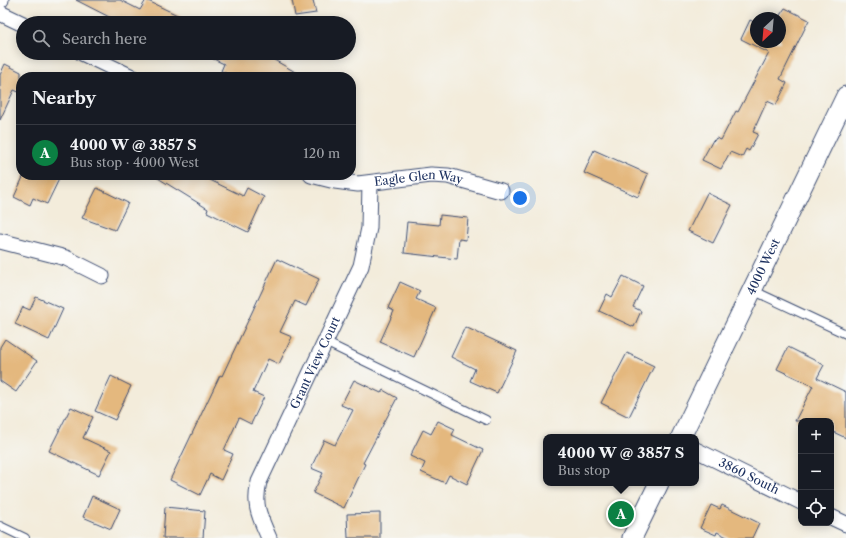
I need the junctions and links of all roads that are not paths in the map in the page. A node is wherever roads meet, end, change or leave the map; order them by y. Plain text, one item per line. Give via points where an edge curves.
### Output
1 (0, 13) edge
2 (16, 21) edge
3 (97, 60) edge
4 (122, 72) edge
5 (846, 96) edge
6 (331, 180) edge
7 (370, 183) junction
8 (500, 191) dead end
9 (0, 242) edge
10 (102, 276) dead end
11 (752, 290) junction
12 (846, 334) edge
13 (325, 342) junction
14 (486, 420) dead end
15 (682, 434) edge
16 (699, 451) edge
17 (658, 486) edge
18 (798, 501) edge
19 (834, 518) edge
20 (846, 524) edge
21 (0, 526) edge
22 (25, 538) edge
23 (269, 538) edge
24 (632, 538) edge

1 - 2 street
3 - 4 street
5 - 11 street, 4000 West
6 - 7 street, Eagle Glen Way
7 - 8 street, Eagle Glen Way via 431,175 460,178
7 - 13 street, Grant View Court via 369,228 365,254
9 - 10 street via 66,258
11 - 12 lane
11 - 15 street, 4000 West
13 - 14 lane
13 - 23 street, Grant View Court via 259,482 257,510
16 - 18 street, 3860 South
17 - 24 street
19 - 20 street
21 - 22 lane

